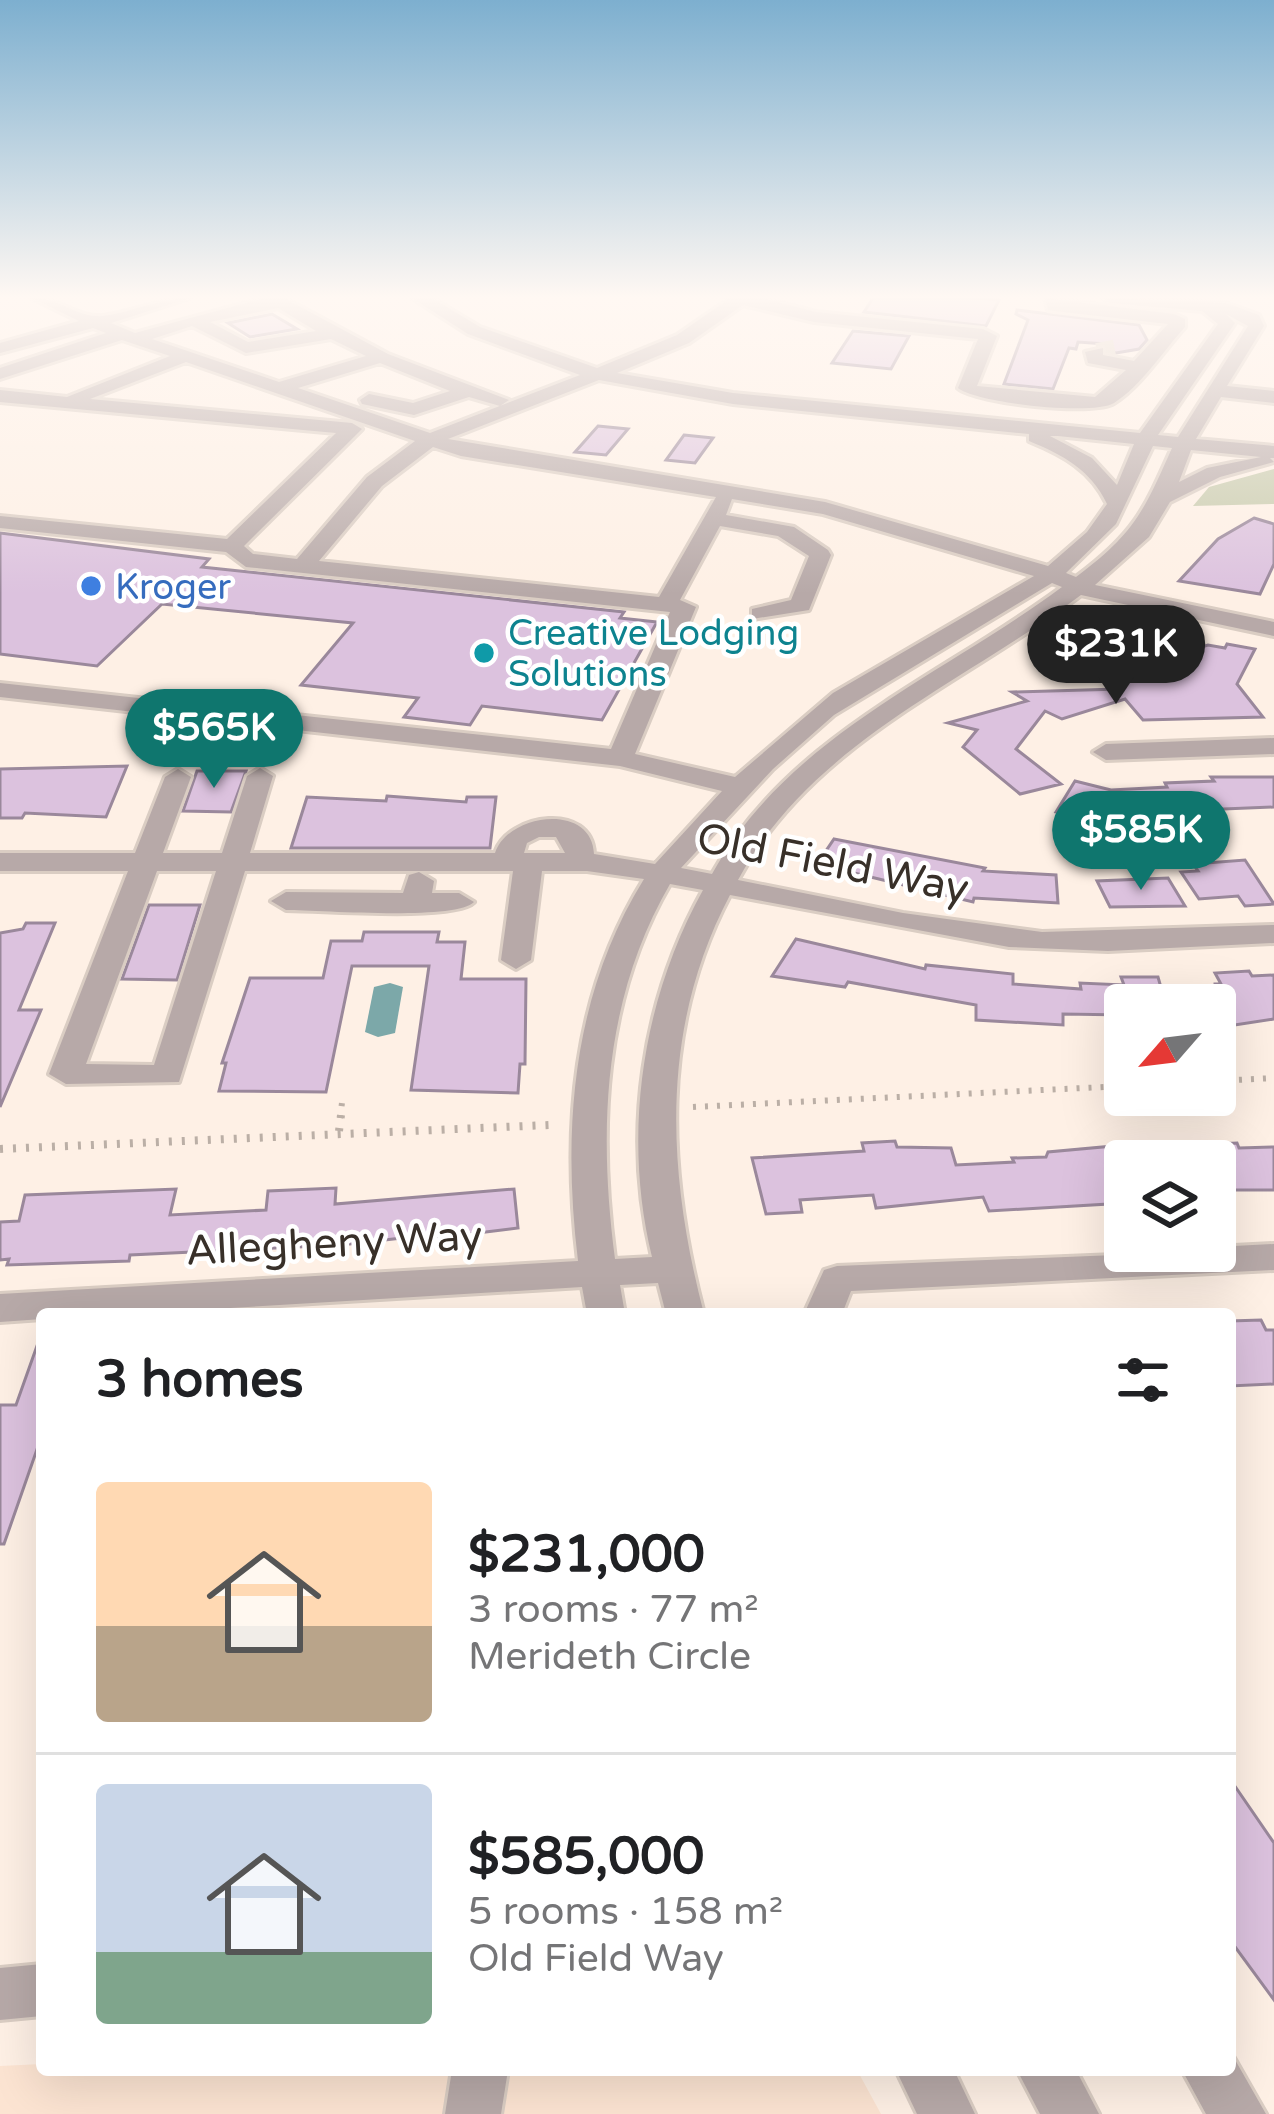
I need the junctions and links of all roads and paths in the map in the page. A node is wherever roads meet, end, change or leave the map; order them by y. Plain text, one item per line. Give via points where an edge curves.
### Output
1 (7, 397) edge
2 (79, 397) edge
3 (304, 397) edge
4 (364, 397) edge
5 (453, 397) edge
6 (485, 397) edge
7 (508, 397) edge
8 (535, 397) edge
9 (745, 397) edge
10 (836, 397) edge
11 (1015, 397) edge
12 (1111, 397) edge
13 (1176, 397) edge
14 (1216, 397) edge
15 (500, 400) junction
16 (65, 402) junction
17 (334, 407) junction
18 (305, 422) junction
19 (982, 423) junction
20 (1151, 433) junction
21 (437, 435) junction
22 (1189, 437) junction
23 (1274, 439) edge
24 (1274, 457) edge
25 (730, 490) junction
26 (1165, 497) junction
27 (1118, 505) junction
28 (712, 518) junction
29 (0, 522) edge
30 (232, 546) junction
31 (302, 567) junction
32 (1048, 573) junction
33 (1084, 583) junction
34 (666, 605) junction
35 (760, 614) dead end
36 (1274, 616) edge
37 (1274, 629) edge
38 (0, 690) edge
39 (1274, 746) edge
40 (1106, 752) dead end
41 (620, 758) junction
42 (260, 776) dead end
43 (178, 777) dead end
44 (741, 787) junction
45 (0, 841) edge
46 (0, 862) edge
47 (81, 862) junction
48 (149, 862) junction
49 (232, 862) junction
50 (407, 862) junction
51 (518, 862) junction
52 (664, 872) junction
53 (0, 885) edge
54 (718, 885) junction
55 (286, 901) dead end
56 (403, 902) junction
57 (459, 902) dead end
58 (1274, 934) edge
59 (516, 961) dead end
60 (1274, 1078) edge
61 (1236, 1080) edge
62 (1104, 1087) edge
63 (343, 1095) dead end
64 (693, 1107) dead end
65 (549, 1125) dead end
66 (339, 1132) junction
67 (0, 1149) edge
68 (1274, 1257) edge
69 (673, 1269) junction
70 (598, 1273) junction
71 (0, 1308) edge
72 (605, 1308) edge
73 (683, 1308) edge
74 (825, 1308) edge
75 (36, 1991) edge
76 (0, 1994) edge
77 (479, 2076) edge
78 (927, 2076) edge
79 (1049, 2076) edge
80 (1214, 2076) edge
81 (473, 2114) edge
82 (946, 2114) edge
83 (1071, 2114) edge
84 (1238, 2114) edge

1 - 16 street
2 - 16 street
3 - 17 street
4 - 5 street via 399,409
6 - 15 street
7 - 15 street
8 - 21 street
9 - 19 street
10 - 20 street
11 - 12 street via 1098,403
13 - 20 street
14 - 22 street
15 - 21 street
16 - 18 street
17 - 18 street
17 - 21 street
18 - 30 street via 352,429
19 - 20 street
19 - 27 street via 1084,459
20 - 22 street
20 - 27 street
21 - 25 street via 492,458
21 - 31 street via 396,459
22 - 23 street
22 - 24 street
22 - 26 street
24 - 26 street via 1214,472
25 - 28 street
25 - 32 street via 825,508
26 - 33 street via 1133,542
27 - 32 street via 1080,551
28 - 34 street
28 - 35 street via 789,532 820,555 801,605
29 - 30 street
30 - 31 street via 246,560
31 - 34 street
32 - 33 street
32 - 44 street via 842,698
33 - 36 street
33 - 37 street via 1174,613
33 - 54 street via 847,739 765,817
34 - 41 street via 684,607
38 - 41 street
39 - 40 street
41 - 44 street
42 - 49 street
43 - 48 street
44 - 52 street
45 - 47 street via 90,839
46 - 47 street, Old Field Way
47 - 48 street, Old Field Way
47 - 53 street via 69,885
48 - 49 street, Old Field Way
48 - 49 street via 66,1073 167,1075
49 - 50 street, Old Field Way
50 - 51 street, Old Field Way
50 - 56 street
51 - 52 street, Old Field Way
51 - 59 street
52 - 54 street, Old Field Way
52 - 70 street via 607,992 592,1052 586,1166
54 - 58 street, Old Field Way via 920,926 1052,942
54 - 69 street via 671,994 655,1087 654,1148
55 - 56 street
56 - 57 street
60 - 61 path
62 - 64 path
63 - 66 path
65 - 66 path
66 - 67 path
68 - 74 street via 836,1279
69 - 70 street, Allegheny Way
69 - 73 street
70 - 71 street, Allegheny Way
70 - 72 street
75 - 76 street
77 - 81 street
78 - 82 street
79 - 83 street
80 - 84 street

